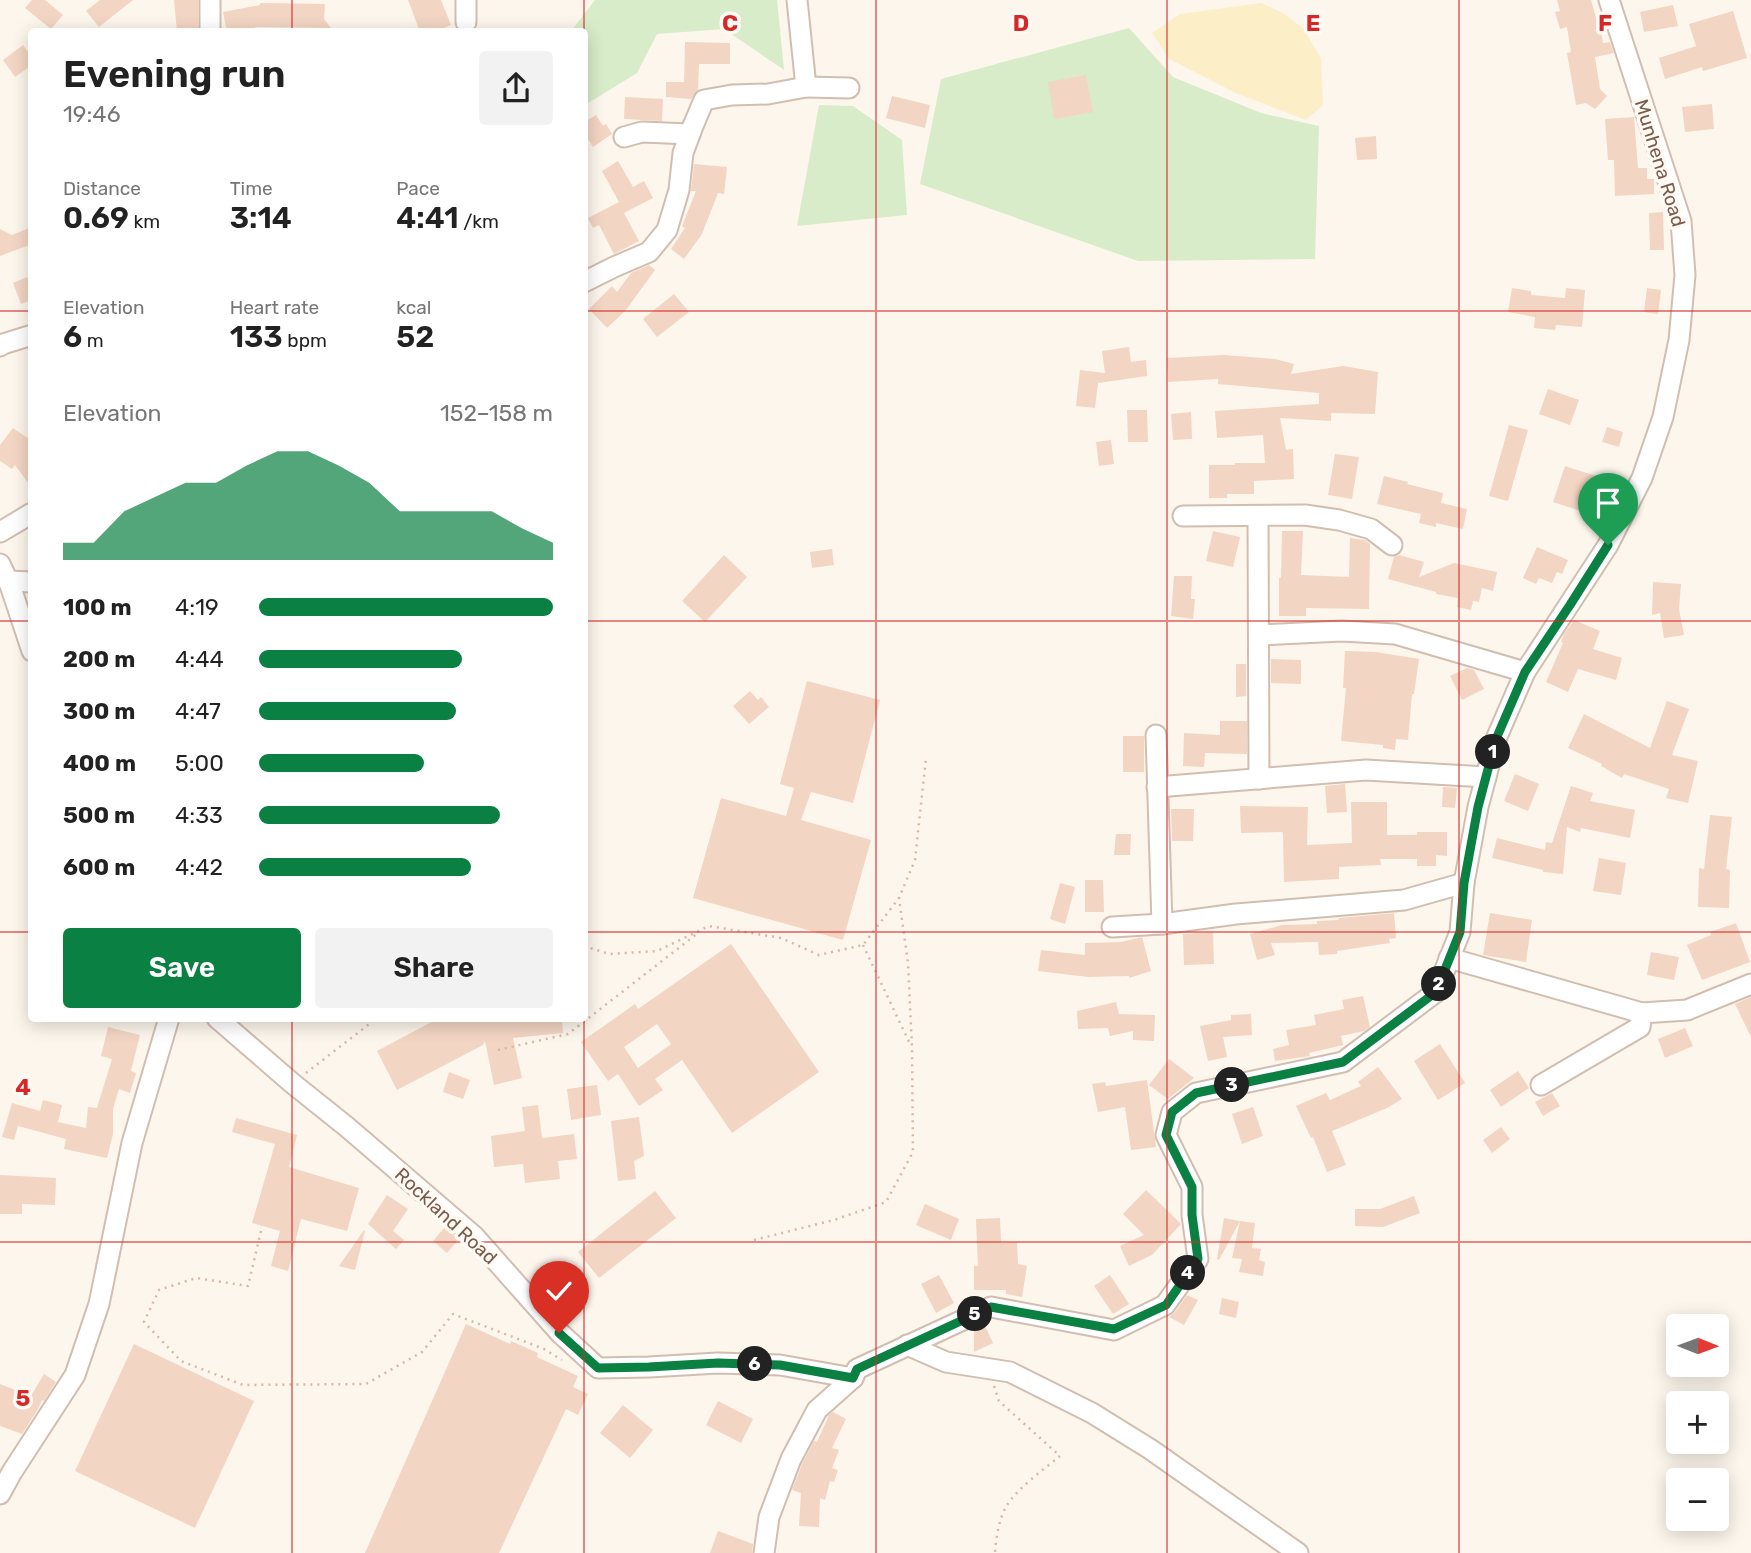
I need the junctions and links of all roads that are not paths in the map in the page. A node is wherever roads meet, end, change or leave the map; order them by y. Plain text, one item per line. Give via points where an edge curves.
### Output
1 (210, 0) edge
2 (466, 0) edge
3 (797, 0) edge
4 (1609, 0) edge
5 (467, 22) dead end
6 (210, 28) edge
7 (806, 87) junction
8 (849, 88) dead end
9 (690, 134) junction
10 (624, 137) dead end
11 (588, 276) edge
12 (28, 336) edge
13 (0, 346) edge
14 (28, 515) edge
15 (1184, 516) dead end
16 (1258, 516) junction
17 (0, 532) edge
18 (1392, 545) dead end
19 (5, 582) edge
20 (28, 582) edge
21 (1259, 635) junction
22 (28, 641) edge
23 (1525, 672) junction
24 (1156, 735) dead end
25 (1486, 777) junction
26 (1259, 779) junction
27 (1157, 787) junction
28 (1464, 883) junction
29 (1162, 924) junction
30 (1112, 927) dead end
31 (1449, 958) junction
32 (1751, 984) edge
33 (1642, 1013) junction
34 (168, 1022) edge
35 (222, 1022) edge
36 (1541, 1085) dead end
37 (907, 1345) junction
38 (853, 1378) junction
39 (0, 1494) edge
40 (764, 1553) edge
41 (1298, 1553) edge

1 - 6 street
2 - 5 street
3 - 7 street
4 - 23 street, Munhena Road via 1681,221 1685,275 1679,340 1663,416 1642,478 1608,545
7 - 8 street
7 - 9 street via 704,100
9 - 10 street via 642,132
9 - 11 street via 667,230 649,252
12 - 13 street
14 - 17 street
15 - 16 street
16 - 18 street via 1339,520 1371,529
16 - 21 street
19 - 20 street
19 - 22 street
21 - 23 street via 1395,634
21 - 26 street
23 - 25 street, Munhena Road via 1496,739
24 - 27 street
25 - 26 street via 1366,770
25 - 28 street, Munhena Road
26 - 27 street
27 - 29 street
28 - 29 street via 1404,900
28 - 31 street, Munhena Road via 1460,932
29 - 30 street
31 - 33 street
31 - 37 street, Munhena Road via 1436,992 1343,1062 1196,1093 1172,1112 1166,1135 1192,1187 1198,1259 1166,1305 1114,1329 991,1307
32 - 33 street via 1686,1010
33 - 36 street via 1640,1027
34 - 39 street via 132,1143 99,1304 75,1375
35 - 38 street, Rockland Road via 474,1236 559,1333 598,1368 780,1365
37 - 38 street, Munhena Road via 857,1369
37 - 41 street via 946,1362 1010,1372 1092,1413
38 - 40 street, Munhena Road via 817,1410 791,1460 769,1517

